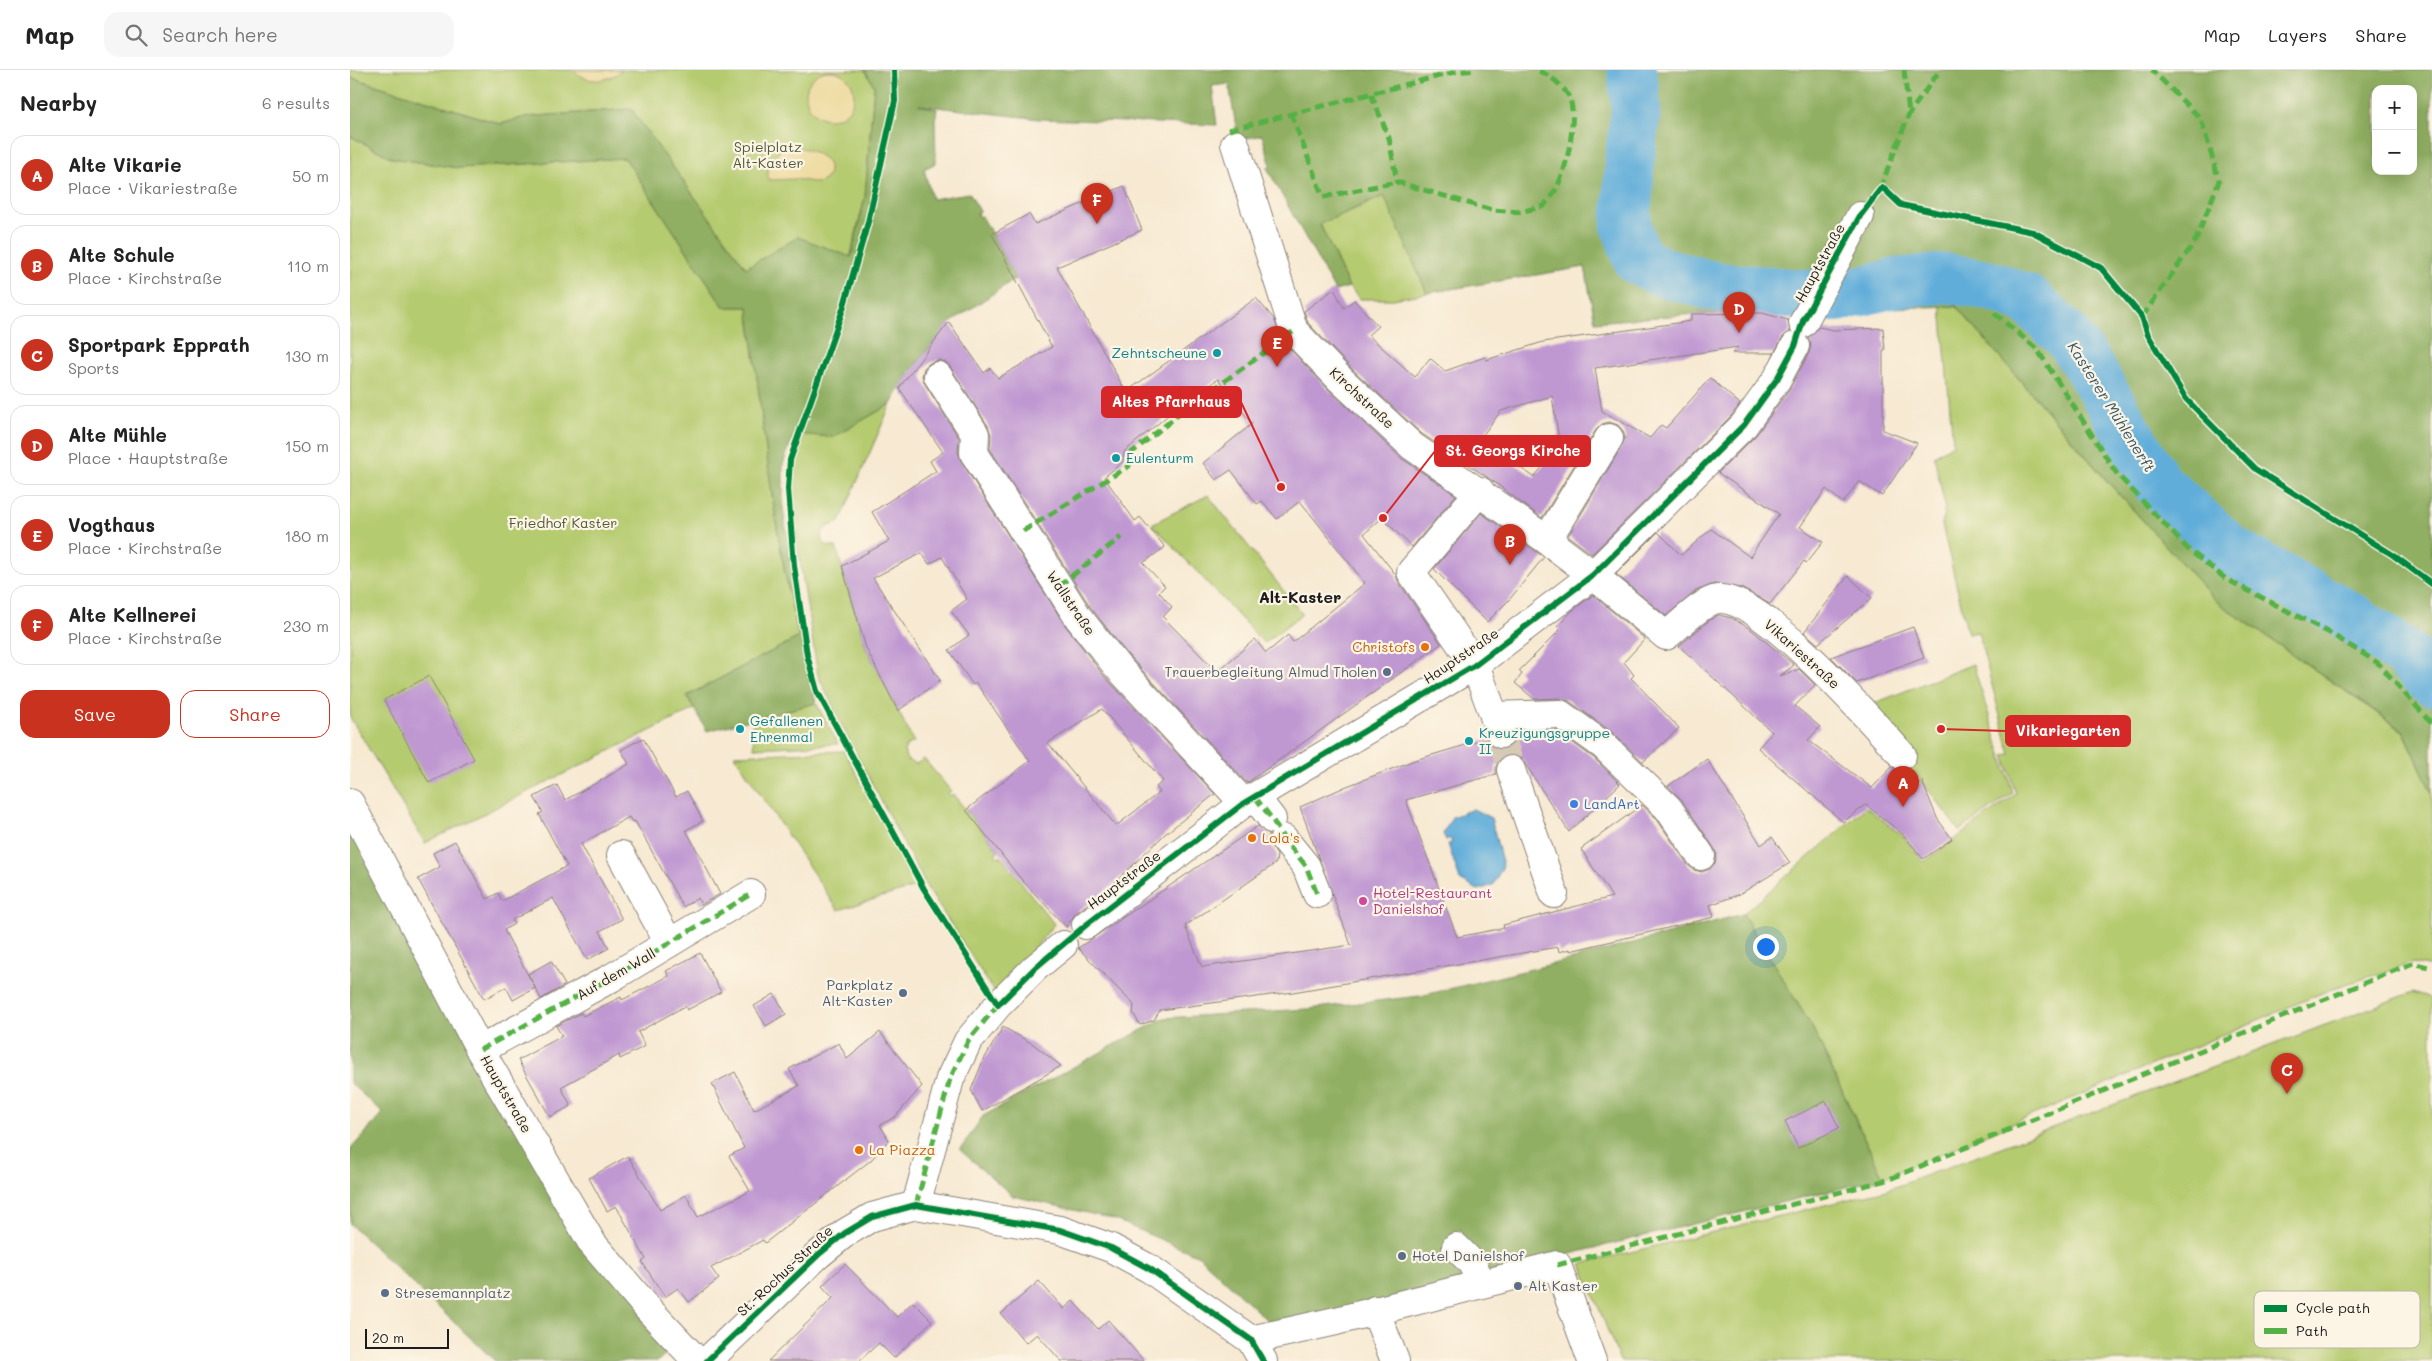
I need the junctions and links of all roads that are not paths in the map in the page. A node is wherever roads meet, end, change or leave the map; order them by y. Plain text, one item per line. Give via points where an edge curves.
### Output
1 (1233, 138) dead end
2 (1860, 216) dead end
3 (938, 376) dead end
4 (1609, 438) dead end
5 (1480, 491) junction
6 (1547, 540) junction
7 (1593, 575) junction
8 (1475, 665) junction
9 (1902, 755) dead end
10 (1511, 770) tunnel mouth
11 (1250, 800) junction
12 (350, 803) edge
13 (621, 855) dead end
14 (1701, 856) dead end
15 (751, 894) dead end
16 (1317, 894) dead end
17 (1554, 894) dead end
18 (1086, 925) dead end
19 (669, 943) junction
20 (1063, 945) dead end
21 (480, 1050) junction
22 (916, 1206) junction
23 (1456, 1246) dead end
24 (1482, 1283) junction
25 (1375, 1310) junction
26 (1257, 1351) edge
27 (697, 1361) edge
28 (707, 1361) edge
29 (1395, 1361) edge
30 (1592, 1361) edge

1 - 5 street, Kirchstraße via 1294,331 1412,446
2 - 7 street, Hauptstraße via 1778,379 1744,424
3 - 11 street, Wallstraße via 975,434 974,452 1078,617 1116,665
4 - 6 street
5 - 6 street, Kirchstraße
5 - 8 street via 1411,572
6 - 7 street, Kirchstraße
7 - 8 street, Hauptstraße
7 - 9 street, Vikariestraße via 1666,636 1710,601 1721,599 1763,619 1835,681
8 - 11 street, Hauptstraße
8 - 14 street via 1497,725 1560,714 1604,746 1668,808
10 - 17 street
11 - 16 street, Wallstraße via 1278,829 1306,866
11 - 18 street, Hauptstraße
12 - 21 street, Hauptstraße
13 - 19 street
15 - 19 street, Auf dem Wall
19 - 21 street, Auf dem Wall
20 - 22 street via 998,1005 968,1041 950,1079
21 - 27 street, Hauptstraße via 592,1243
22 - 26 street via 1060,1230 1111,1248 1150,1269
22 - 28 street, St.-Rochus-Straße via 872,1217 845,1233
23 - 24 street
24 - 25 street
24 - 30 street via 1557,1265
25 - 26 street
25 - 29 street

